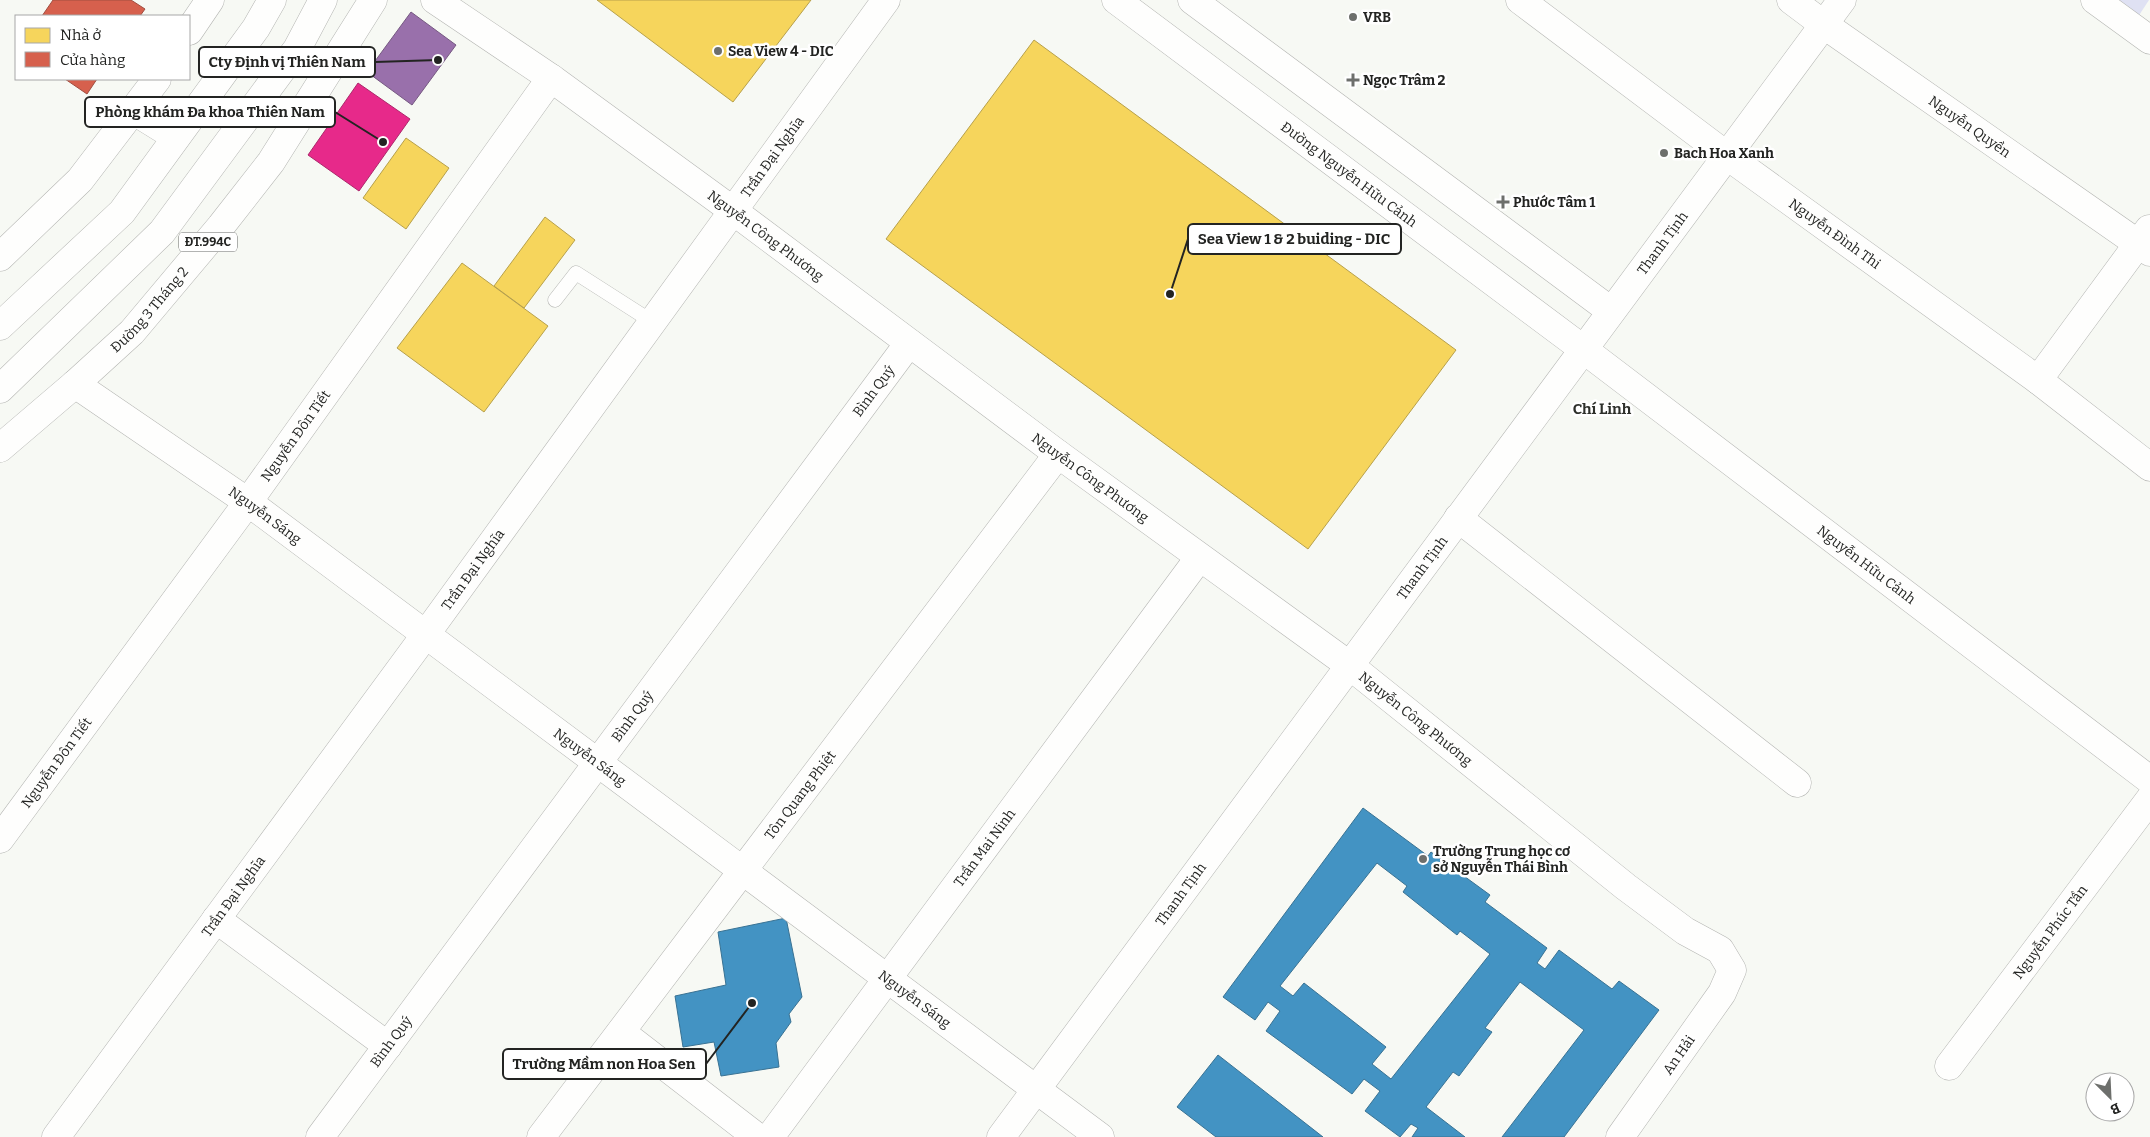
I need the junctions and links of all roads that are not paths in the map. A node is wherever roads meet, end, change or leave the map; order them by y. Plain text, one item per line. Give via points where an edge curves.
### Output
1 (210, 0) edge
2 (272, 0) edge
3 (322, 0) edge
4 (373, 0) edge
5 (435, 0) edge
6 (886, 0) edge
7 (1116, 0) edge
8 (1192, 0) edge
9 (1520, 0) edge
10 (1791, 0) edge
11 (1842, 0) edge
12 (2095, 0) edge
13 (1823, 24) junction
14 (190, 30) edge
15 (2150, 40) edge
16 (551, 78) junction
17 (156, 80) edge
18 (134, 110) junction
19 (176, 137) junction
20 (1726, 155) junction
21 (732, 210) junction
22 (2146, 241) edge
23 (0, 257) edge
24 (555, 300) dead end
25 (1611, 311) junction
26 (652, 322) junction
27 (0, 326) edge
28 (908, 343) junction
29 (1583, 348) junction
30 (2038, 380) junction
31 (75, 384) junction
32 (0, 389) edge
33 (0, 448) edge
34 (1058, 454) junction
35 (2150, 467) edge
36 (248, 502) junction
37 (1458, 518) junction
38 (1199, 558) junction
39 (426, 634) junction
40 (1349, 665) junction
41 (597, 763) junction
42 (2150, 780) edge
43 (1797, 783) dead end
44 (2150, 799) edge
45 (0, 839) edge
46 (742, 872) junction
47 (216, 919) junction
48 (1732, 970) joint
49 (887, 980) junction
50 (621, 1032) junction
51 (388, 1046) junction
52 (1949, 1066) dead end
53 (1037, 1088) junction
54 (56, 1137) edge
55 (320, 1137) edge
56 (541, 1137) edge
57 (756, 1137) edge
58 (770, 1137) edge
59 (1001, 1137) edge
60 (1100, 1137) edge
61 (1620, 1137) edge

1 - 14 street
2 - 19 street via 256,28
3 - 32 street, ĐT.994C via 297,49 162,232
4 - 31 street, Đường 3 Tháng 2 / ĐT.994C via 266,169 132,332
5 - 16 street, Nguyễn Công Phương
6 - 21 street, Trần Đại Nghĩa
7 - 29 street, Đường Nguyễn Hữu Cảnh
8 - 25 street
9 - 20 street, Nguyễn Đình Thi
10 - 13 street, Nguyễn Quyền
11 - 13 street, Thanh Tịnh
12 - 15 street
13 - 20 street, Thanh Tịnh
13 - 22 street, Nguyễn Quyền
16 - 21 street, Nguyễn Công Phương
16 - 36 street, Nguyễn Đôn Tiết
17 - 18 street
18 - 19 street
18 - 23 street via 80,180
19 - 27 street via 122,212
20 - 25 street, Thanh Tịnh
20 - 30 street, Nguyễn Đình Thi
21 - 26 street, Trần Đại Nghĩa
21 - 28 street, Nguyễn Công Phương
22 - 30 street
24 - 26 lane via 576,273
25 - 29 street, Thanh Tịnh
26 - 39 street, Trần Đại Nghĩa
28 - 34 street, Nguyễn Công Phương
28 - 41 street, Bình Quý
29 - 37 street, Thanh Tịnh
29 - 42 street, Nguyễn Hữu Cảnh
30 - 35 street, Nguyễn Đình Thi
31 - 33 street, Đường 3 Tháng 2 / ĐT.994C
31 - 36 street, Nguyễn Sáng
34 - 38 street, Nguyễn Công Phương
34 - 46 street, Tôn Quang Phiệt
36 - 39 street, Nguyễn Sáng
36 - 45 street, Nguyễn Đôn Tiết
37 - 40 street, Thanh Tịnh
37 - 43 street
38 - 40 street, Nguyễn Công Phương
38 - 49 street, Trần Mai Ninh
39 - 41 street, Nguyễn Sáng
39 - 47 street, Trần Đại Nghĩa
40 - 48 street, Nguyễn Công Phương via 1626,887 1684,931 1720,950
40 - 53 street, Thanh Tịnh
41 - 46 street, Nguyễn Sáng
41 - 51 street, Bình Quý
44 - 52 street, Nguyễn Phúc Tần
46 - 49 street, Nguyễn Sáng
46 - 50 street, Tôn Quang Phiệt
47 - 51 street
47 - 54 street, Trần Đại Nghĩa
48 - 61 street, An Hải via 1722,993
49 - 53 street, Nguyễn Sáng
49 - 58 street, Trần Mai Ninh
50 - 56 street, Tôn Quang Phiệt
50 - 57 street
51 - 55 street, Bình Quý
53 - 59 street, Thanh Tịnh
53 - 60 street, Nguyễn Sáng

